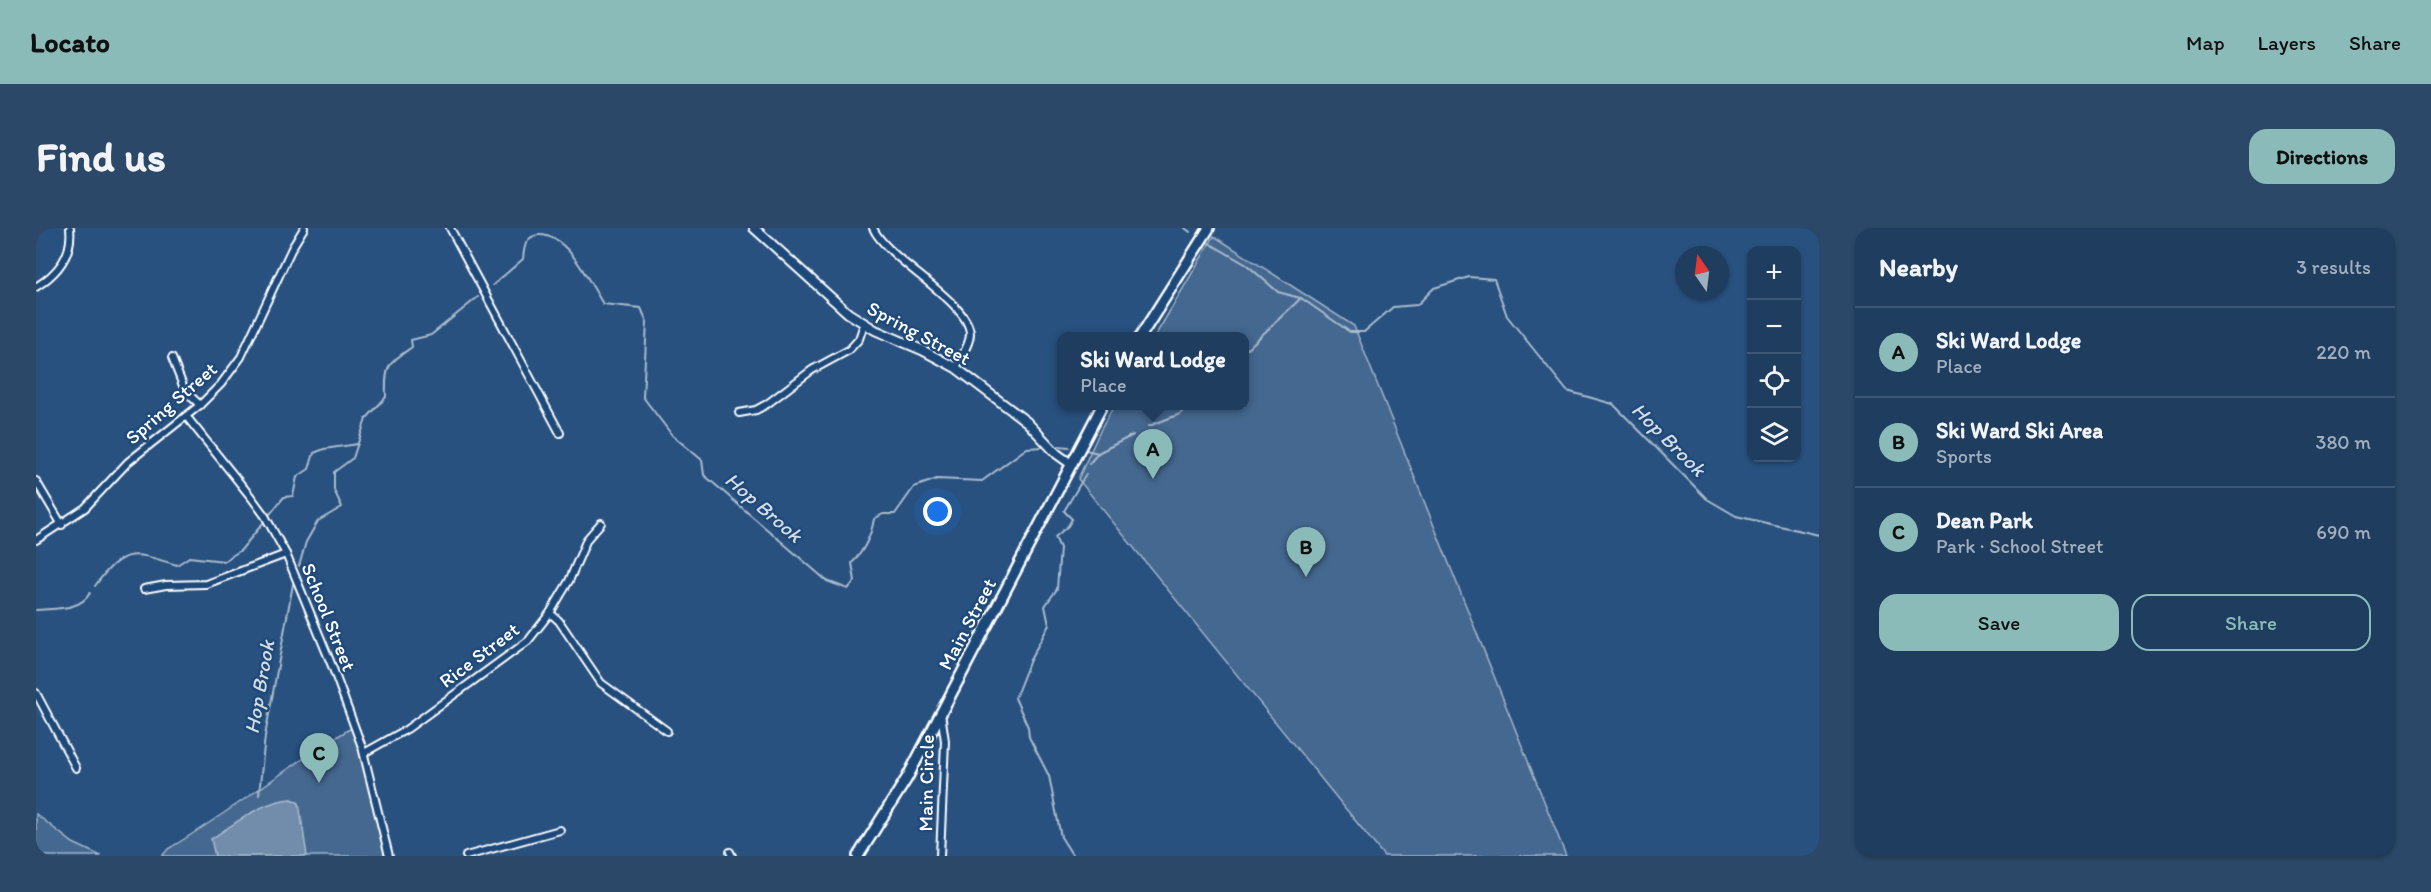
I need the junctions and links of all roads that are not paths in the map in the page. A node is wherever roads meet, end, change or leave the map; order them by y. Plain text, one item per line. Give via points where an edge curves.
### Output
1 (70, 228) edge
2 (304, 228) edge
3 (450, 228) edge
4 (754, 228) edge
5 (873, 228) edge
6 (1209, 228) edge
7 (36, 287) edge
8 (864, 324) junction
9 (1143, 332) edge
10 (172, 358) dead end
11 (956, 368) junction
12 (200, 405) junction
13 (1099, 410) edge
14 (739, 412) dead end
15 (186, 416) junction
16 (560, 434) dead end
17 (1071, 464) junction
18 (36, 480) edge
19 (602, 523) dead end
20 (62, 525) junction
21 (36, 540) edge
22 (286, 554) junction
23 (144, 589) dead end
24 (550, 613) junction
25 (36, 693) edge
26 (941, 711) junction
27 (668, 731) dead end
28 (364, 753) junction
29 (76, 768) dead end
30 (560, 830) dead end
31 (389, 856) edge
32 (466, 856) edge
33 (858, 856) edge
34 (940, 856) edge

1 - 7 street via 72,242 65,258
2 - 12 street, Spring Street via 241,357 222,384
3 - 16 street
4 - 8 street, Spring Street via 837,305
5 - 11 street via 891,252 964,318 970,334
6 - 9 main road
8 - 11 street, Spring Street
8 - 14 street via 859,339 849,350 812,370 767,404
10 - 12 street via 185,391
11 - 17 street, Spring Street via 1027,422
12 - 15 street, Spring Street
13 - 17 main road, Main Street
15 - 20 street, Spring Street via 128,462 85,508
15 - 22 street, School Street via 265,516
17 - 26 main road, Main Street
18 - 20 street
19 - 24 street, Rice Street via 587,539
20 - 21 street, Spring Street
22 - 23 street via 206,584
22 - 28 street, School Street
24 - 27 street via 601,682
24 - 28 street, Rice Street via 520,647 407,729
25 - 29 street
26 - 33 main road, Main Street via 907,778
26 - 34 street, Main Circle via 945,741
28 - 31 street, School Street
30 - 32 street

